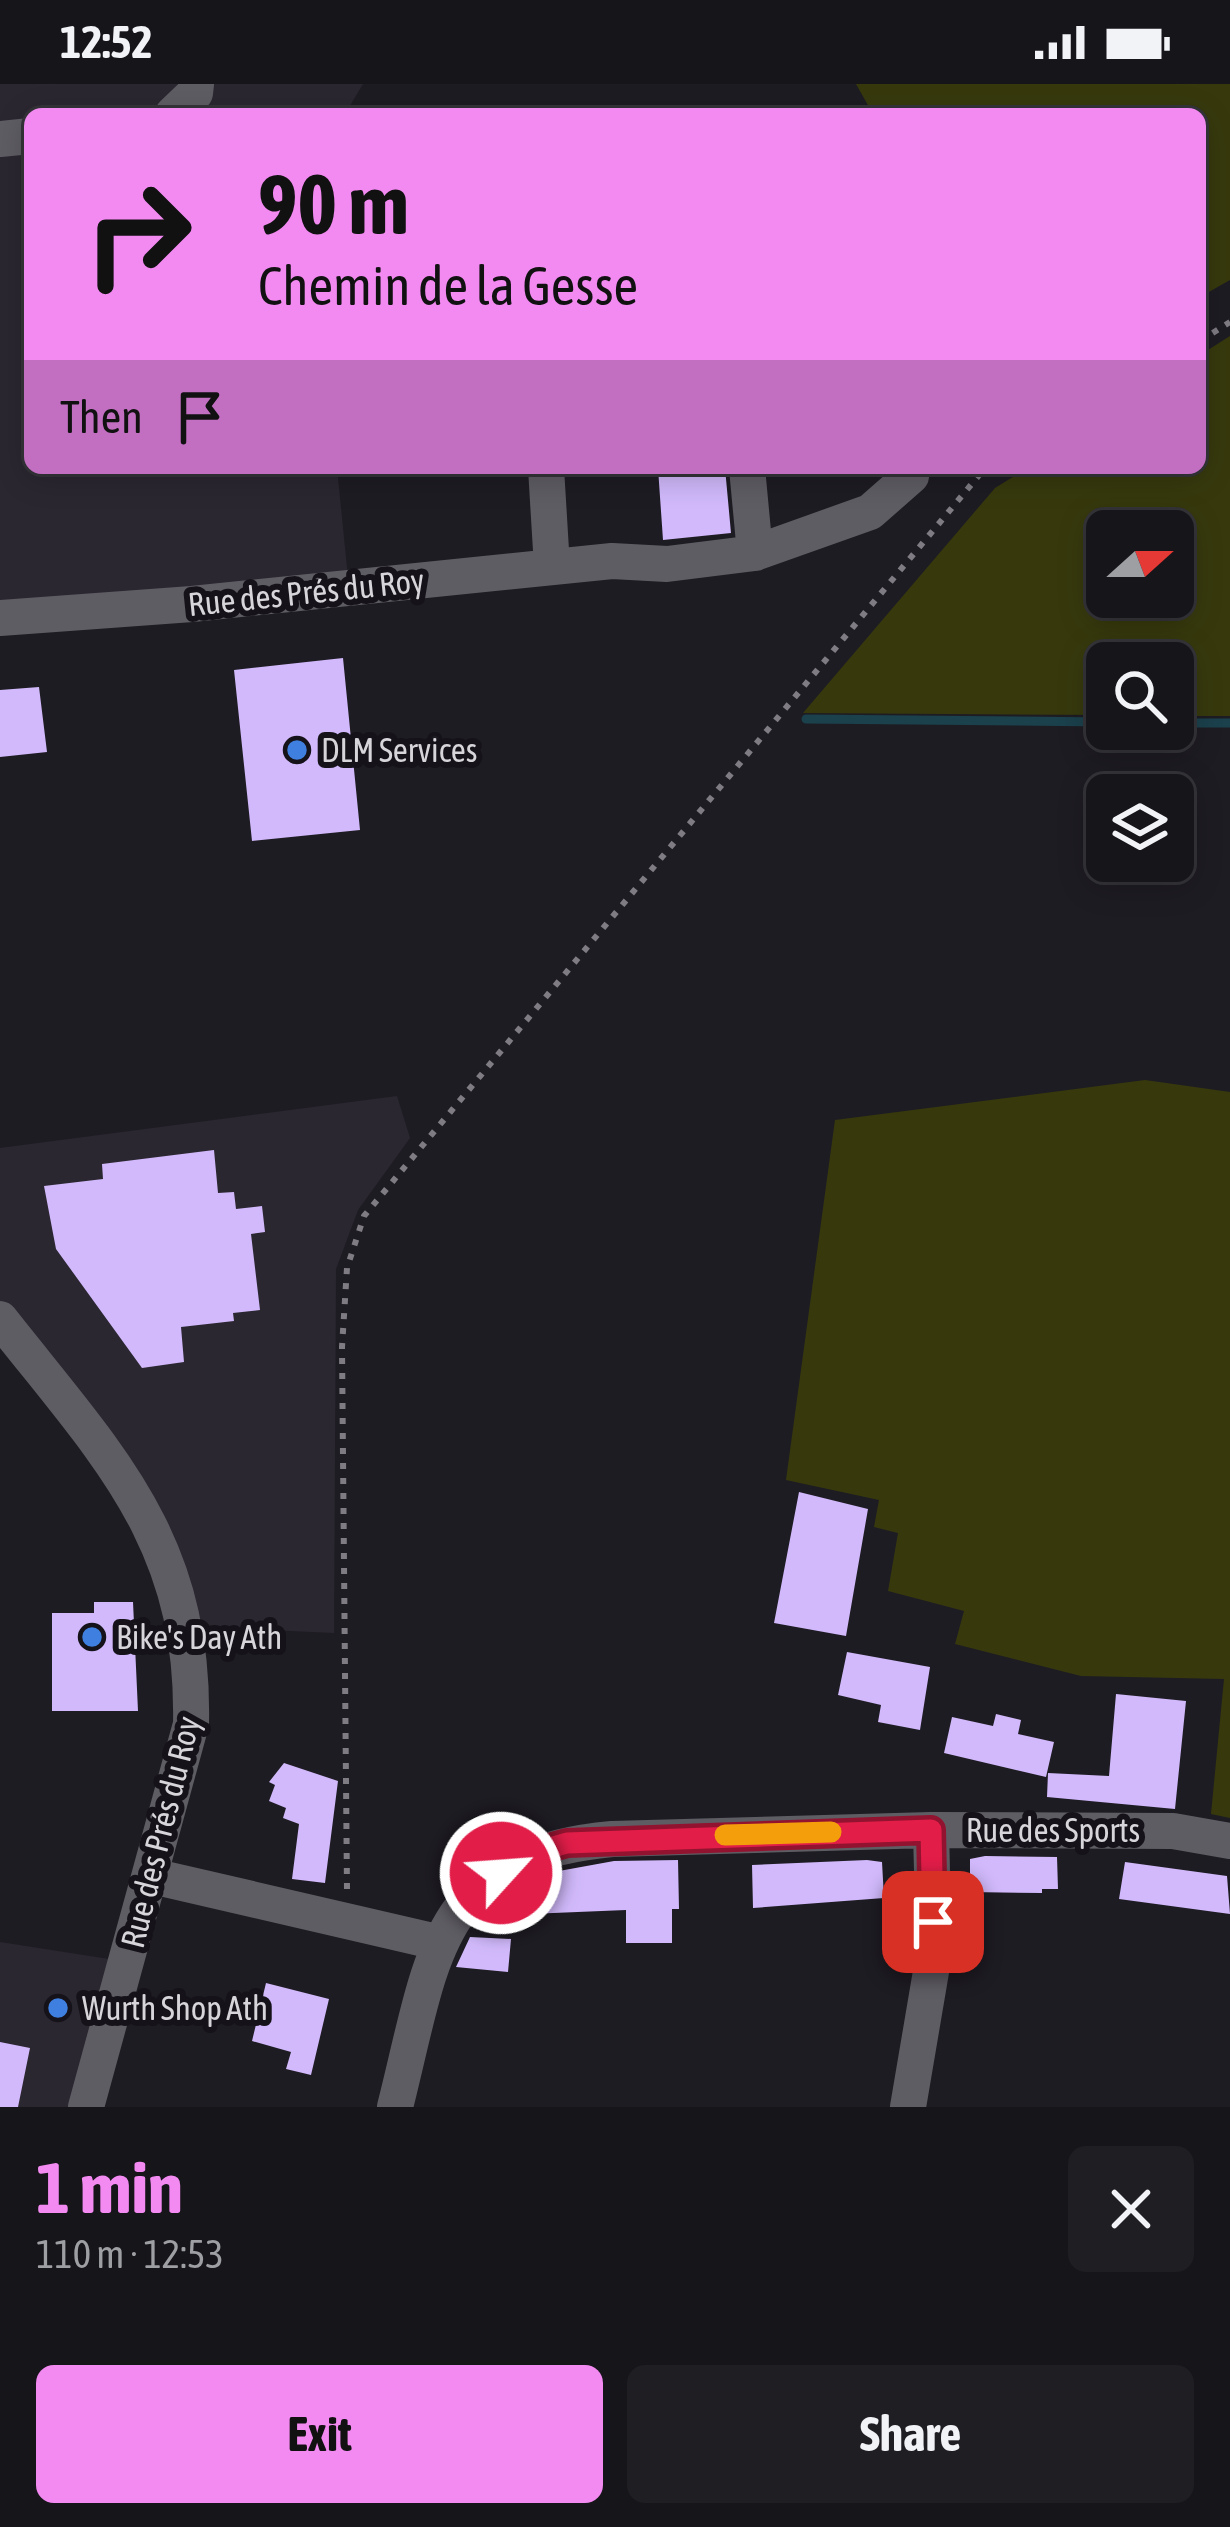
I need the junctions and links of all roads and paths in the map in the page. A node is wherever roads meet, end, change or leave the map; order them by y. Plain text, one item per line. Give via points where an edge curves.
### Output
1 (196, 84) edge
2 (179, 108) edge
3 (546, 474) edge
4 (748, 474) edge
5 (910, 474) edge
6 (980, 474) edge
7 (755, 553) junction
8 (552, 567) junction
9 (0, 618) edge
10 (0, 1319) edge
11 (931, 1830) junction
12 (1230, 1841) edge
13 (152, 1876) junction
14 (347, 1923) junction
15 (437, 1942) junction
16 (86, 2107) edge
17 (395, 2107) edge
18 (908, 2107) edge

1 - 2 street
3 - 8 street
4 - 7 street
5 - 7 street, Rue des Prés du Roy via 870,512
6 - 14 path via 364,1216 347,1268 342,1346
7 - 8 street, Rue des Prés du Roy
8 - 9 street, Rue des Prés du Roy
10 - 13 street, Rue des Prés du Roy via 128,1484 166,1559 187,1626 191,1724
11 - 12 street, Rue des Sports via 1173,1832
11 - 15 street, Rue des Sports via 567,1843 501,1873 452,1914
11 - 18 street via 934,1954
13 - 14 street
13 - 16 street, Rue des Prés du Roy
14 - 15 street
15 - 17 street, Rue des Sports

